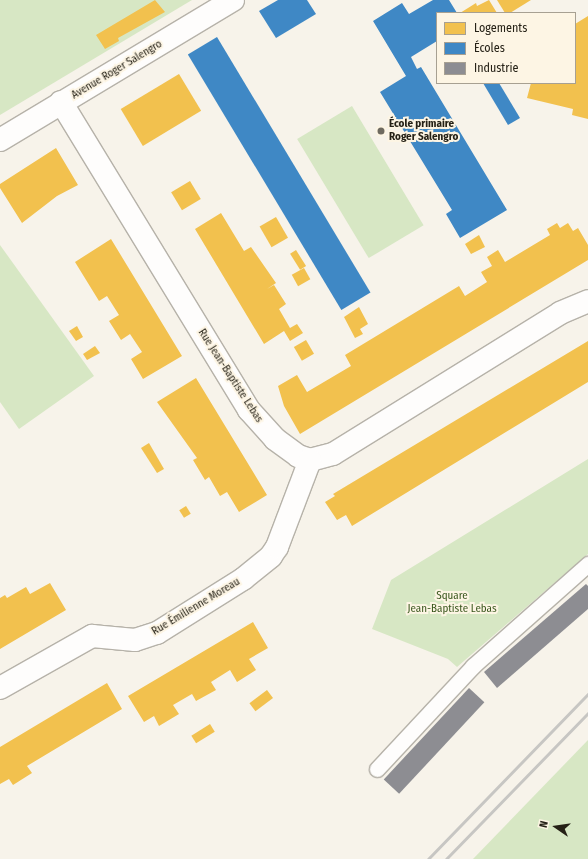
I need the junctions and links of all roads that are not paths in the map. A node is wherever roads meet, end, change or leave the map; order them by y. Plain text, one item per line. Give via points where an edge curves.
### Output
1 (233, 0) edge
2 (61, 102) junction
3 (0, 140) edge
4 (588, 301) edge
5 (310, 460) junction
6 (588, 564) edge
7 (0, 688) edge
8 (377, 769) dead end

1 - 2 street, Avenue Roger Salengro
2 - 3 street, Avenue Roger Salengro
2 - 5 street, Rue Jean-Baptiste Lebas via 249,410 275,439 298,456
4 - 5 street via 560,313 333,454
5 - 7 street, Rue Émilienne Moreau via 277,547 262,565 146,637 123,640 105,635 92,636
6 - 8 lane via 472,666

